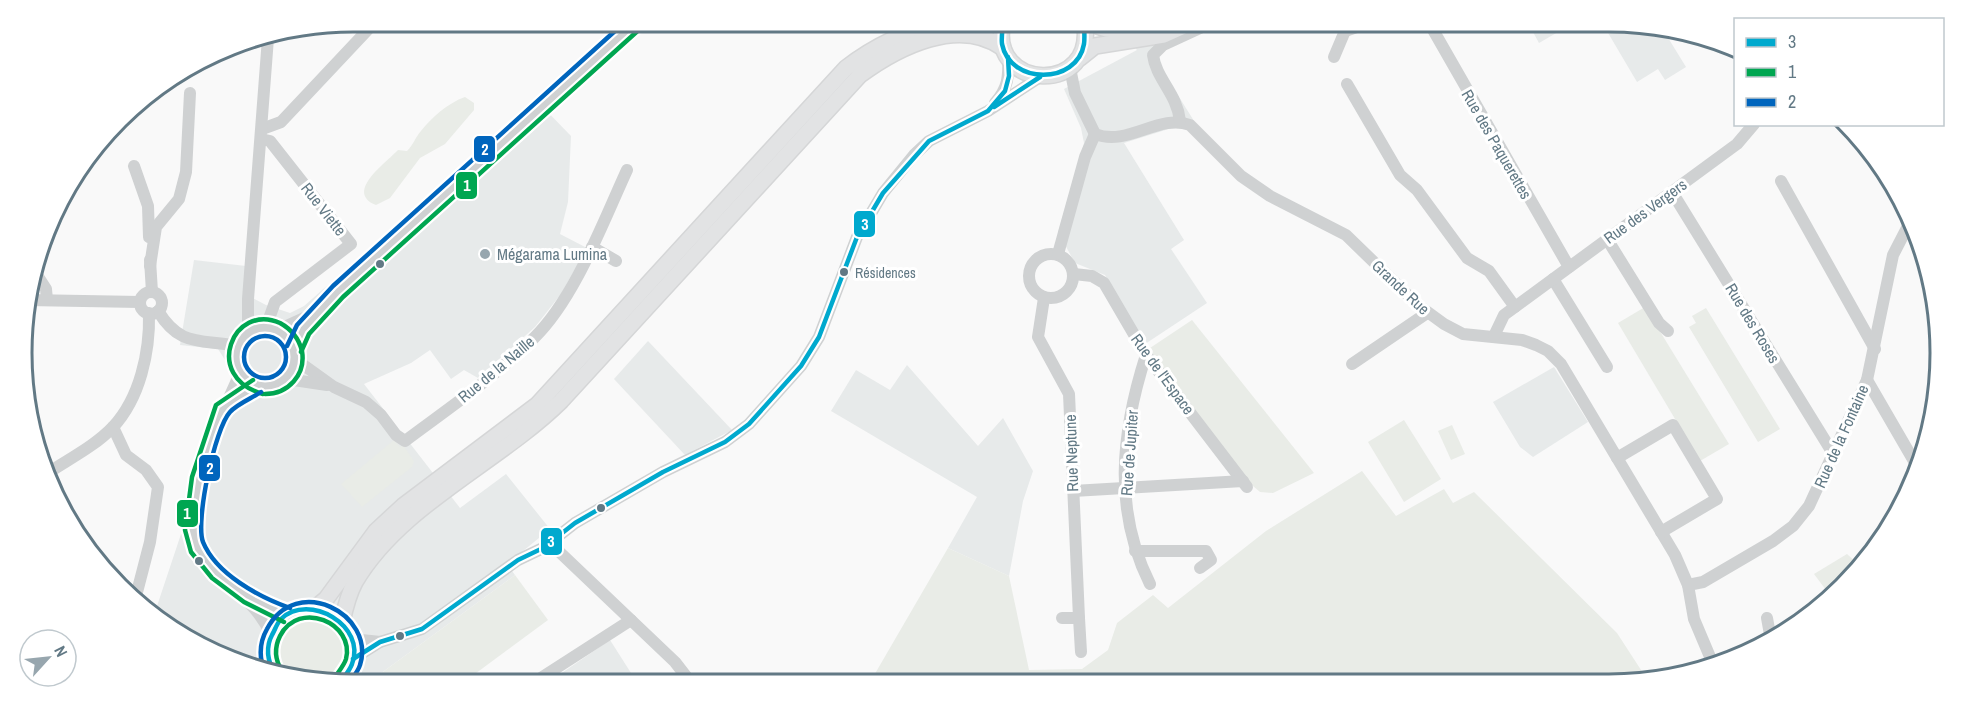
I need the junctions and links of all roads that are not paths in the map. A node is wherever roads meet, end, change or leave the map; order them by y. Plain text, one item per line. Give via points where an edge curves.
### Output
1 (366, 32) edge
2 (625, 32) edge
3 (905, 32) edge
4 (1001, 32) edge
5 (1085, 32) edge
6 (1171, 32) edge
7 (1191, 32) edge
8 (1341, 32) edge
9 (1434, 32) edge
10 (268, 43) edge
11 (1006, 53) junction
12 (1334, 57) dead end
13 (1074, 64) junction
14 (1045, 76) junction
15 (1347, 84) dead end
16 (190, 93) dead end
17 (1075, 93) junction
18 (988, 111) junction
19 (1180, 121) junction
20 (1752, 126) edge
21 (262, 134) junction
22 (1095, 134) junction
23 (134, 166) dead end
24 (627, 170) dead end
25 (1781, 181) dead end
26 (1672, 192) junction
27 (1906, 230) edge
28 (1607, 239) junction
29 (592, 247) junction
30 (1058, 254) junction
31 (616, 261) dead end
32 (150, 266) junction
33 (1569, 267) junction
34 (1074, 274) junction
35 (1553, 279) junction
36 (40, 280) edge
37 (152, 292) junction
38 (248, 298) junction
39 (1044, 298) junction
40 (36, 300) edge
41 (47, 300) junction
42 (140, 302) junction
43 (1515, 307) junction
44 (319, 311) junction
45 (153, 312) junction
46 (1427, 313) junction
47 (270, 328) junction
48 (1668, 331) dead end
49 (248, 332) junction
50 (174, 333) junction
51 (1494, 336) junction
52 (148, 340) junction
53 (237, 346) junction
54 (1875, 349) junction
55 (295, 354) junction
56 (1146, 355) junction
57 (1352, 364) dead end
58 (1607, 367) dead end
59 (240, 373) junction
60 (286, 379) junction
61 (1867, 380) junction
62 (257, 386) junction
63 (334, 387) junction
64 (224, 408) junction
65 (112, 427) junction
66 (1834, 454) junction
67 (1617, 458) junction
68 (1912, 458) edge
69 (54, 469) edge
70 (1124, 488) junction
71 (1073, 491) junction
72 (1661, 532) junction
73 (550, 543) junction
74 (1135, 552) junction
75 (1200, 568) dead end
76 (1150, 584) dead end
77 (1688, 585) junction
78 (237, 590) junction
79 (137, 591) edge
80 (315, 608) junction
81 (287, 615) junction
82 (1062, 618) dead end
83 (1079, 618) junction
84 (1767, 618) dead end
85 (631, 620) junction
86 (342, 622) junction
87 (1769, 631) edge
88 (271, 635) junction
89 (352, 639) junction
90 (380, 642) junction
91 (1081, 652) dead end
92 (268, 657) junction
93 (1710, 658) edge
94 (353, 659) junction
95 (264, 662) edge
96 (271, 664) edge
97 (347, 674) edge
98 (549, 674) edge
99 (684, 674) edge

1 - 21 street via 281,122
2 - 44 street
3 - 80 main road via 846,68 537,405 403,506 376,531 326,599
4 - 11 main road
5 - 13 main road via 1084,48
6 - 13 main road via 1095,46
7 - 19 street via 1163,45 1153,55 1178,104
8 - 12 street
9 - 33 street, Rue des Paquerettes
10 - 21 street
11 - 14 main road via 1022,71
11 - 18 street via 1009,76 1005,91
11 - 86 main road via 986,38 946,36 904,48 860,75 561,401 383,546 354,584
13 - 14 main road
13 - 17 street
14 - 17 street via 1063,82
14 - 18 street
15 - 43 street via 1400,175 1417,190 1467,258 1489,271
16 - 32 street via 186,172 179,199 156,227
17 - 22 street
18 - 73 street via 929,141 884,193 857,237 819,336 801,366 749,424 725,442 603,506
19 - 22 street via 1119,138
19 - 46 street, Grande Rue via 1203,136 1222,160 1255,187 1346,235
20 - 26 street, Rue des Vergers via 1737,144
21 - 38 street
21 - 47 street, Rue Viette via 351,244 275,302
22 - 30 street
23 - 32 street via 148,206
24 - 29 street, Rue de la Naille
25 - 54 street
26 - 28 street, Rue des Vergers
26 - 66 street, Rue des Roses
27 - 54 street, Rue de la Fontaine via 1893,255
28 - 33 street, Rue des Vergers
28 - 48 street via 1659,324
29 - 31 street
29 - 63 street, Rue de la Naille via 536,337 488,379 405,441 366,402
30 - 34 street via 1068,260
30 - 39 street via 1042,255 1029,273 1032,288
32 - 37 street
33 - 35 street, Rue des Vergers
34 - 39 street via 1068,292 1057,298
34 - 56 street, Rue de l'Espace via 1092,276 1104,283
35 - 43 street, Rue des Vergers
35 - 58 street
36 - 41 street
37 - 42 street
37 - 45 street via 160,298 161,305
38 - 47 street
38 - 49 street
39 - 71 street, Rue Neptune via 1038,337 1069,394
40 - 41 street
41 - 42 street
42 - 45 street via 142,308
43 - 51 street, Rue des Vergers via 1498,323
44 - 47 street
44 - 55 street via 303,330
45 - 50 street
45 - 52 street
46 - 51 street, Grande Rue via 1463,334
46 - 57 street
47 - 49 street
47 - 55 street via 285,335
49 - 53 street
50 - 52 street
50 - 53 street via 188,339
51 - 67 street, Grande Rue via 1522,340 1548,351 1561,364
52 - 65 street via 139,383
53 - 59 street via 235,356
54 - 61 street, Rue de la Fontaine
55 - 60 street
55 - 63 street
56 - 70 street, Rue de Jupiter via 1130,412
56 - 70 street, Rue de l'Espace via 1245,484
59 - 62 street
59 - 64 street
60 - 62 street via 273,386
60 - 63 street
61 - 66 street, Rue de la Fontaine
61 - 68 street
62 - 64 street
64 - 78 street via 197,491 192,526 202,556
65 - 69 street
65 - 79 street via 126,455 146,470 158,487
66 - 77 street, Rue de la Fontaine via 1809,506 1793,526 1702,582
67 - 72 street, Grande Rue
67 - 72 street via 1673,425 1717,499
70 - 71 street
70 - 74 street, Rue de Jupiter
71 - 83 street, Rue Neptune
72 - 77 street, Grande Rue
73 - 85 street
73 - 90 street via 518,560 422,629
74 - 75 street via 1206,551 1211,560
74 - 76 street, Rue de Jupiter
77 - 93 street, Grande Rue via 1694,619
78 - 81 street
78 - 88 street via 259,613
80 - 81 main road
80 - 86 main road
81 - 88 main road
82 - 83 street
83 - 91 street, Rue Neptune
84 - 87 street
85 - 98 street
85 - 99 street
86 - 89 main road
88 - 92 main road
89 - 90 street
89 - 94 main road
90 - 94 street
92 - 95 street
92 - 96 main road
94 - 97 main road

